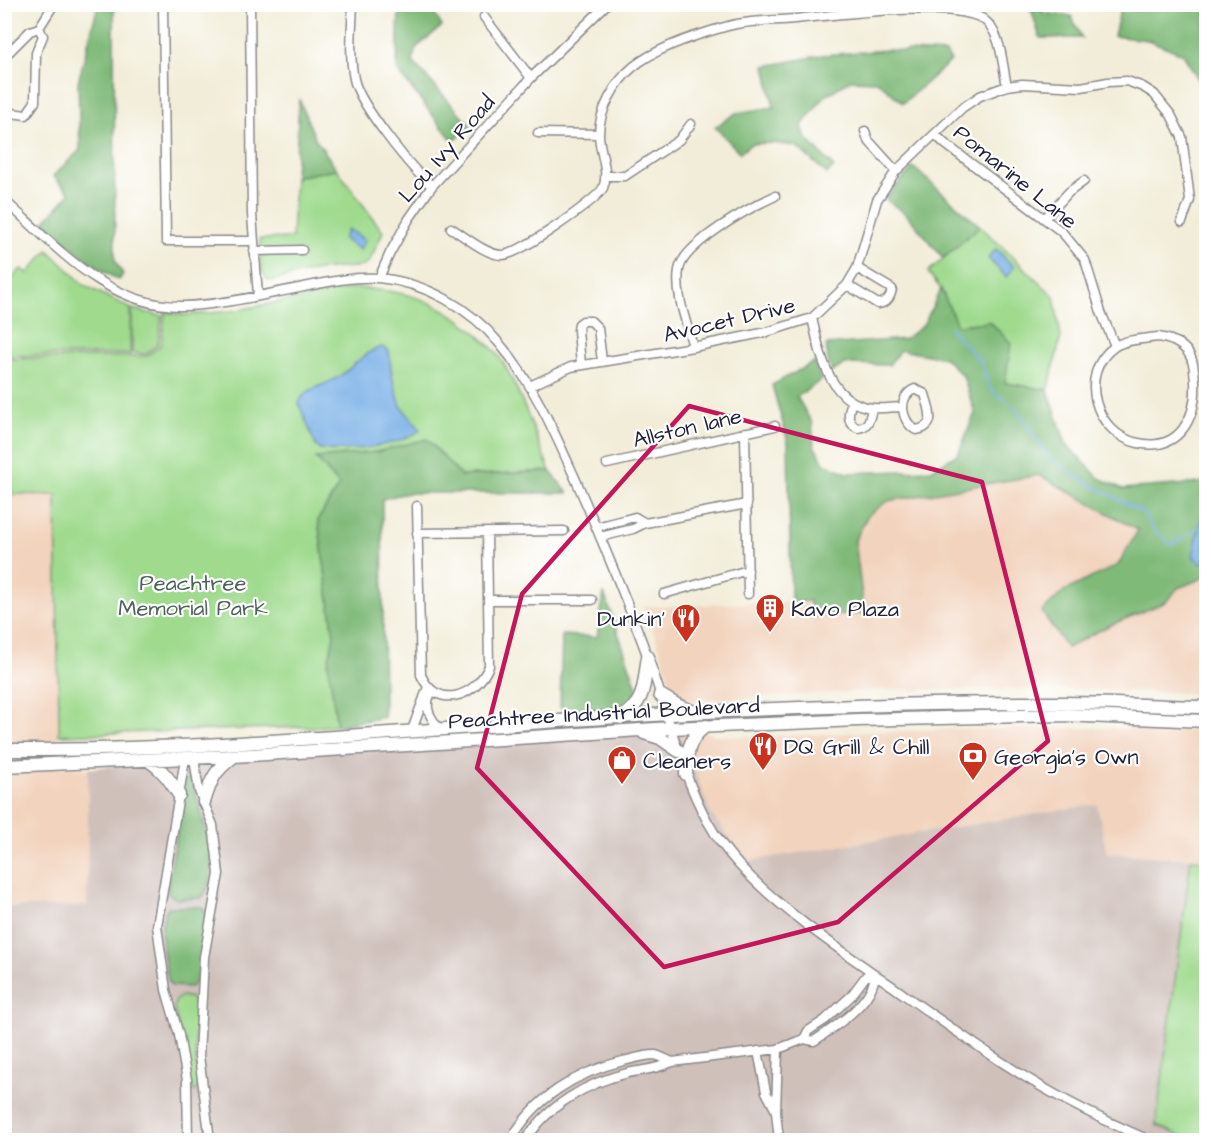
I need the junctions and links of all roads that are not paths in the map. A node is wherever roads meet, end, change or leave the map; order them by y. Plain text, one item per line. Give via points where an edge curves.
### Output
1 (54, 4) edge
2 (163, 4) edge
3 (250, 4) edge
4 (353, 4) edge
5 (607, 4) edge
6 (484, 17) dead end
7 (39, 28) junction
8 (4, 57) edge
9 (531, 78) junction
10 (1007, 86) junction
11 (4, 112) edge
12 (691, 124) dead end
13 (865, 131) dead end
14 (538, 133) dead end
15 (599, 134) junction
16 (935, 134) junction
17 (896, 171) junction
18 (605, 176) junction
19 (1084, 181) dead end
20 (432, 186) junction
21 (775, 196) dead end
22 (4, 200) edge
23 (1045, 218) junction
24 (1182, 222) dead end
25 (451, 228) dead end
26 (253, 241) junction
27 (302, 250) dead end
28 (254, 251) junction
29 (857, 268) junction
30 (379, 278) junction
31 (847, 285) junction
32 (258, 296) junction
33 (812, 318) junction
34 (1115, 346) junction
35 (693, 347) junction
36 (602, 361) junction
37 (582, 365) junction
38 (530, 386) junction
39 (852, 402) junction
40 (902, 407) junction
41 (872, 408) junction
42 (775, 426) dead end
43 (745, 432) junction
44 (607, 464) dead end
45 (747, 504) junction
46 (417, 506) dead end
47 (627, 519) junction
48 (645, 523) junction
49 (596, 528) junction
50 (630, 530) junction
51 (564, 531) dead end
52 (487, 532) junction
53 (417, 533) junction
54 (600, 537) junction
55 (748, 570) junction
56 (664, 594) dead end
57 (748, 594) dead end
58 (488, 600) junction
59 (592, 600) dead end
60 (648, 657) junction
61 (430, 688) junction
62 (660, 694) junction
63 (1206, 707) edge
64 (424, 709) junction
65 (702, 712) junction
66 (667, 714) junction
67 (621, 718) junction
68 (1206, 721) edge
69 (706, 726) junction
70 (670, 728) junction
71 (439, 729) junction
72 (412, 730) junction
73 (628, 730) junction
74 (4, 750) edge
75 (679, 751) junction
76 (234, 756) junction
77 (148, 760) junction
78 (184, 765) dead end
79 (195, 765) dead end
80 (4, 766) edge
81 (686, 774) junction
82 (179, 795) junction
83 (204, 802) junction
84 (875, 974) junction
85 (778, 1048) junction
86 (758, 1052) junction
87 (672, 1062) junction
88 (776, 1112) junction
89 (188, 1140) edge
90 (210, 1140) edge
91 (511, 1140) edge
92 (525, 1140) edge
93 (779, 1140) edge
94 (1149, 1140) edge

1 - 7 street
2 - 26 street via 166,241
3 - 26 street
4 - 20 street via 353,76 357,93 405,159
5 - 9 street, Lou Ivy Road
6 - 9 street
7 - 8 street via 30,31
7 - 11 street via 43,36 36,53 36,102 26,115
9 - 20 street, Lou Ivy Road
10 - 15 street via 995,33 981,18 963,11 909,8 729,25 667,47 633,67 615,88 602,113
10 - 16 street, Avocet Drive via 969,102
10 - 24 street, Avocet Drive via 1081,87 1126,81 1154,94 1182,137 1190,200
12 - 18 street via 679,140 625,176
13 - 17 street via 868,140
14 - 15 street
15 - 18 street
16 - 17 street, Avocet Drive
16 - 23 street, Pomarine Lane
17 - 29 street, Avocet Drive via 877,200
18 - 25 street via 599,194 511,254 490,253
19 - 23 street
20 - 30 street, Lou Ivy Road via 409,219
21 - 35 street via 704,238 687,253 679,268 678,284
22 - 32 street via 82,270 132,298 183,306
23 - 34 street, Pomarine Lane via 1085,260
26 - 28 street
27 - 28 street
28 - 32 street
29 - 31 street, Avocet Drive
29 - 31 street via 892,289 890,297 878,304
30 - 32 street
30 - 38 street via 409,284 458,306 500,344
31 - 33 street, Avocet Drive
33 - 35 street, Avocet Drive
33 - 39 street via 831,381
34 - 34 street via 1158,337 1174,341 1193,362 1192,416 1169,441 1137,443 1119,435 1104,421 1095,402 1093,383 1104,357
35 - 36 street, Avocet Drive
36 - 37 street, Avocet Drive
36 - 37 street via 598,328 591,321 583,321 578,330
37 - 38 street, Avocet Drive
38 - 49 street
39 - 41 street
39 - 41 street via 849,419 858,428 869,421
40 - 40 street via 912,428 922,429 930,424 925,394 920,390 909,391
40 - 41 street
42 - 43 street, Allston lane
43 - 44 street, Allston lane
43 - 45 street
45 - 48 street
45 - 55 street
46 - 53 street
47 - 48 street via 635,517
47 - 49 street
47 - 50 street
48 - 50 street
49 - 54 street
50 - 54 street
51 - 52 street
52 - 53 street
52 - 58 street
53 - 61 street via 419,658 421,675
54 - 60 street
55 - 56 street
55 - 57 street
58 - 59 street
58 - 61 street via 486,674 474,689 461,695 444,696
60 - 62 street
60 - 67 highway via 640,700
61 - 64 street
62 - 65 highway via 677,705
62 - 66 street
63 - 65 highway, Peachtree Industrial Boulevard via 1007,703
64 - 71 street
64 - 72 street
65 - 66 highway, Peachtree Industrial Boulevard
66 - 67 highway, Peachtree Industrial Boulevard
66 - 70 street
67 - 71 highway, Peachtree Industrial Boulevard
68 - 69 highway, Peachtree Industrial Boulevard via 1062,715
69 - 70 highway, Peachtree Industrial Boulevard
69 - 81 highway via 696,732 689,744
70 - 73 highway, Peachtree Industrial Boulevard
70 - 75 street
71 - 72 highway, Peachtree Industrial Boulevard
72 - 74 highway, Peachtree Industrial Boulevard via 191,744
73 - 75 highway via 660,738
73 - 76 highway, Peachtree Industrial Boulevard
75 - 81 street
76 - 77 highway, Peachtree Industrial Boulevard
76 - 83 highway via 213,776
77 - 80 highway, Peachtree Industrial Boulevard
77 - 82 highway via 170,779
78 - 82 street
79 - 83 street
81 - 84 street via 704,818 739,864 798,917
82 - 89 street via 157,926 166,990 187,1080
83 - 90 street via 213,825 219,874 204,957 199,1056
84 - 85 street via 866,976 851,996 808,1031 804,1039
84 - 94 street via 1026,1078
85 - 86 street
85 - 88 street
86 - 87 street
86 - 88 street via 766,1092
87 - 91 street via 656,1055 602,1066 576,1078 534,1110
87 - 92 street via 661,1068 603,1079 554,1108
88 - 93 street

